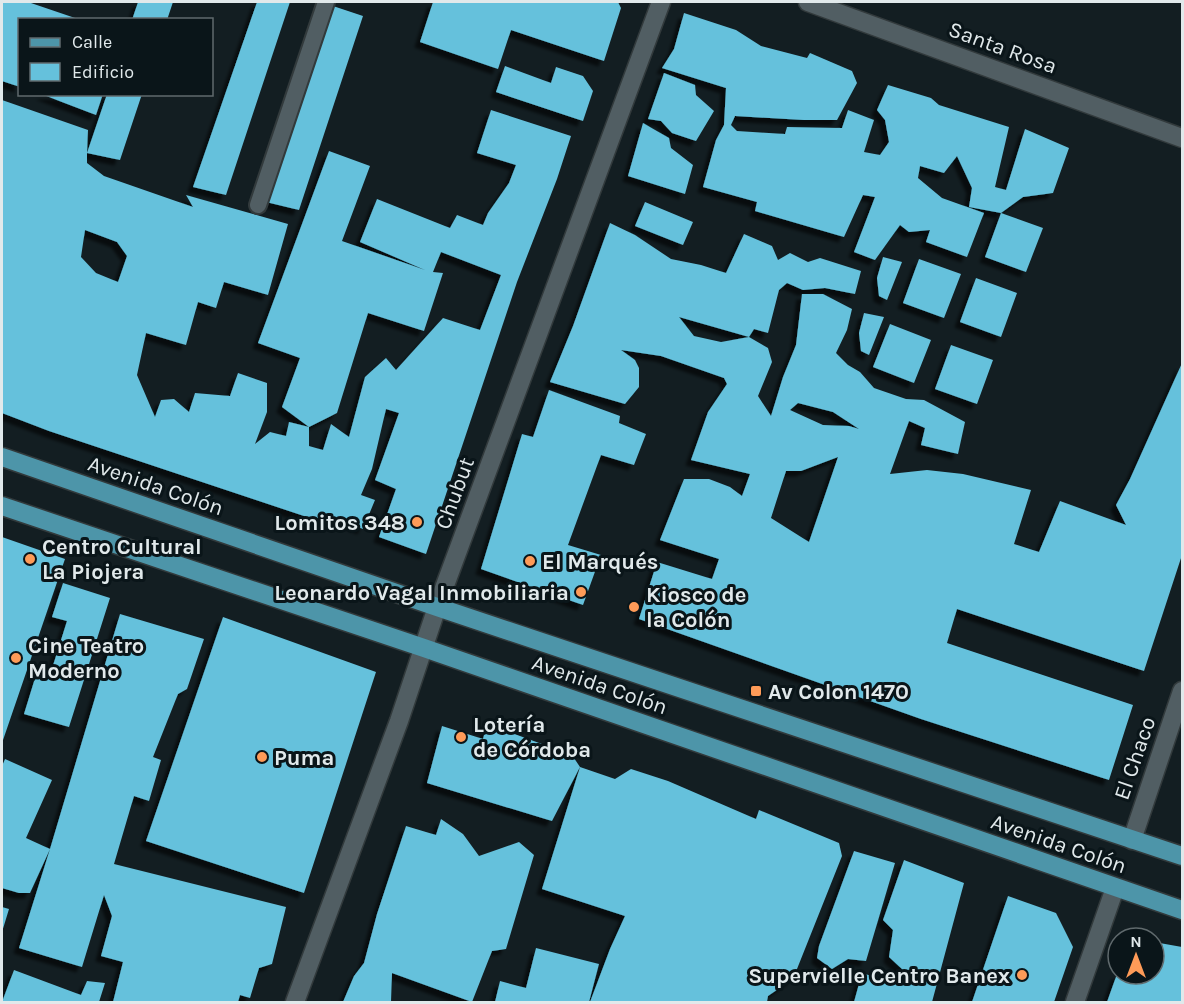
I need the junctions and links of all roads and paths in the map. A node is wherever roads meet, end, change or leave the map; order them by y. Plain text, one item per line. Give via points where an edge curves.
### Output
1 (326, 2) edge
2 (661, 2) edge
3 (808, 2) edge
4 (1182, 138) edge
5 (258, 205) dead end
6 (2, 458) edge
7 (2, 506) edge
8 (437, 607) junction
9 (424, 648) junction
10 (1182, 691) edge
11 (1132, 840) junction
12 (1182, 856) edge
13 (1115, 888) junction
14 (1182, 910) edge
15 (296, 1002) edge
16 (1075, 1002) edge

1 - 5 lane
2 - 8 street, Chubut
3 - 4 street, Santa Rosa
6 - 8 main road, Avenida Colón
7 - 9 main road, Avenida Colón
8 - 9 street, Chubut
8 - 11 main road, Avenida Colón
9 - 13 main road, Avenida Colón
9 - 15 street, Chubut
10 - 11 street, El Chaco
11 - 12 main road, Avenida Colón
13 - 14 main road, Avenida Colón
13 - 16 street

